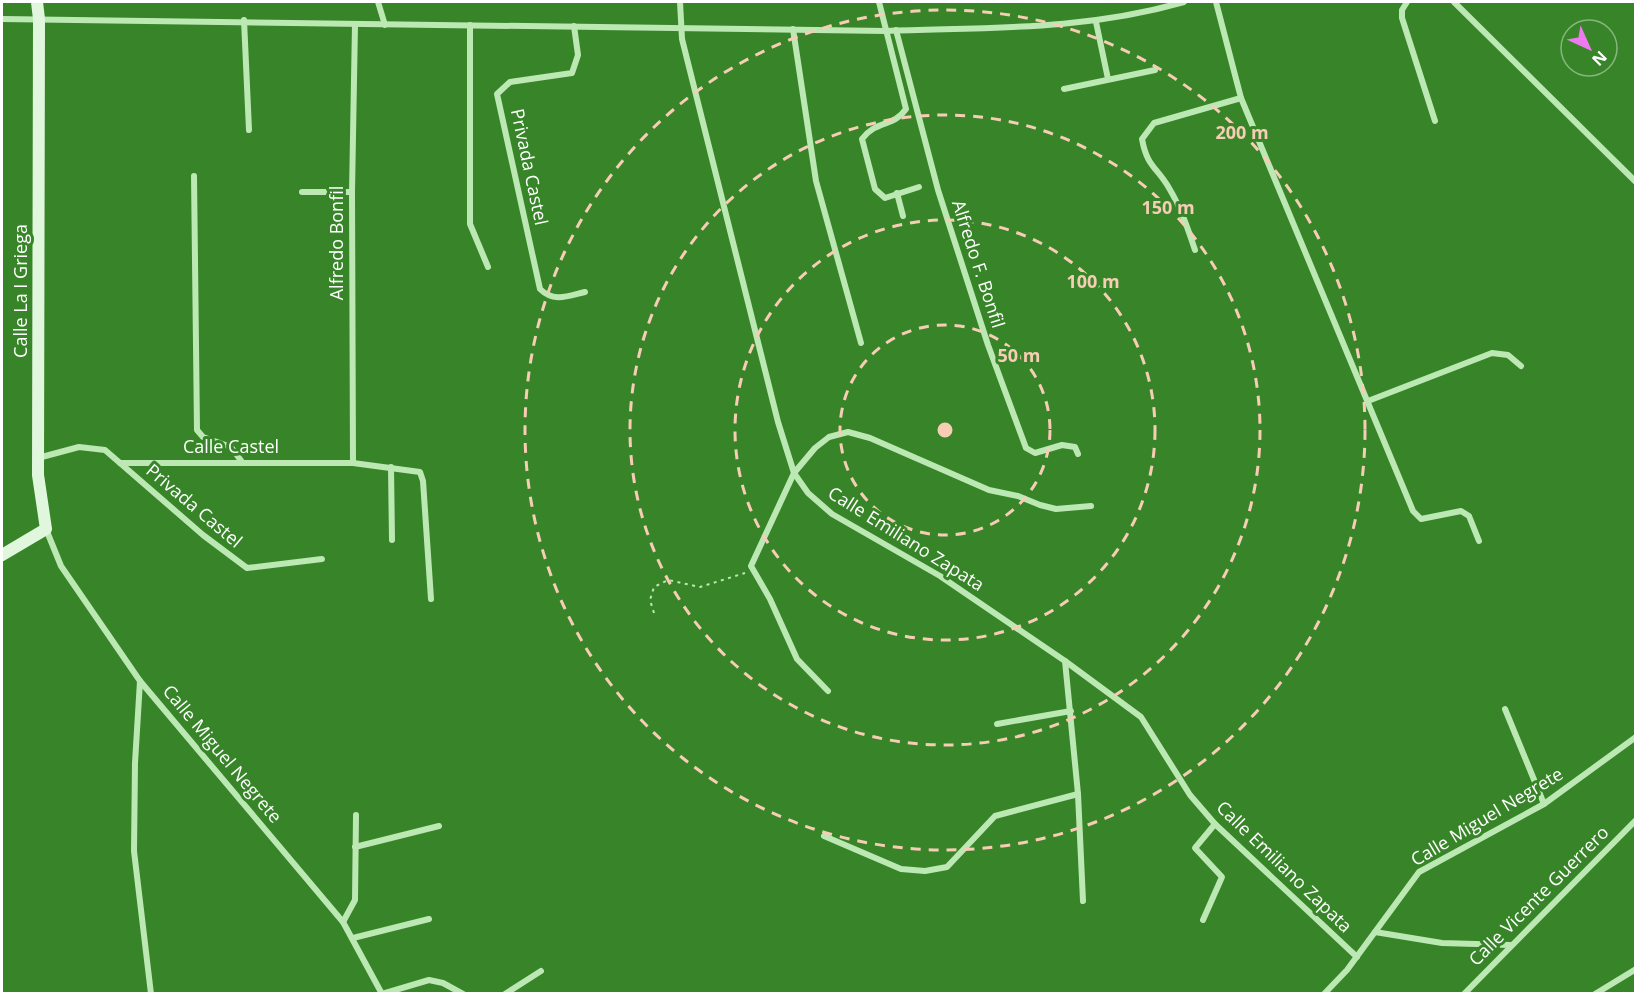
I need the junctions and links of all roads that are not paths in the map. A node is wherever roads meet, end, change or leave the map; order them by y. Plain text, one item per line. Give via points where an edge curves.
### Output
1 (37, 2) edge
2 (378, 2) edge
3 (680, 2) edge
4 (879, 2) edge
5 (1184, 2) edge
6 (1216, 2) edge
7 (1407, 2) edge
8 (1454, 2) edge
9 (2, 19) edge
10 (39, 19) junction
11 (244, 20) junction
12 (1096, 22) junction
13 (355, 24) junction
14 (385, 25) junction
15 (470, 26) junction
16 (574, 26) junction
17 (682, 26) junction
18 (793, 29) junction
19 (896, 30) junction
20 (886, 31) junction
21 (1155, 70) dead end
22 (1108, 79) junction
23 (1064, 89) dead end
24 (1240, 98) junction
25 (1435, 121) dead end
26 (249, 130) dead end
27 (194, 176) dead end
28 (1635, 182) edge
29 (919, 187) dead end
30 (302, 192) dead end
31 (352, 192) junction
32 (897, 193) junction
33 (903, 216) dead end
34 (1195, 250) dead end
35 (488, 267) dead end
36 (585, 292) dead end
37 (861, 343) dead end
38 (1521, 366) dead end
39 (1368, 401) junction
40 (1078, 454) dead end
41 (38, 458) junction
42 (242, 462) junction
43 (120, 463) junction
44 (353, 463) junction
45 (391, 466) junction
46 (794, 473) junction
47 (1090, 506) dead end
48 (46, 529) junction
49 (392, 540) dead end
50 (1479, 541) dead end
51 (2, 555) edge
52 (322, 559) dead end
53 (431, 599) dead end
54 (1065, 661) junction
55 (140, 681) junction
56 (828, 691) dead end
57 (1504, 709) dead end
58 (1071, 711) junction
59 (997, 723) dead end
60 (1635, 737) edge
61 (1078, 794) junction
62 (1544, 804) junction
63 (356, 815) dead end
64 (1635, 820) edge
65 (1215, 824) junction
66 (439, 826) dead end
67 (824, 836) dead end
68 (355, 847) junction
69 (1083, 901) dead end
70 (429, 919) dead end
71 (1203, 920) dead end
72 (343, 922) junction
73 (1375, 932) junction
74 (353, 938) junction
75 (1510, 945) junction
76 (1357, 957) junction
77 (1635, 969) edge
78 (542, 970) dead end
79 (1607, 987) junction
80 (151, 993) edge
81 (382, 993) edge
82 (463, 993) edge
83 (505, 993) edge
84 (1324, 993) edge
85 (1464, 993) edge
86 (1595, 993) edge
87 (1614, 993) edge

1 - 10 street, Calle La I Griega
2 - 14 street
3 - 17 street, Calle Emiliano Zapata
4 - 20 street
5 - 12 street
6 - 24 street
7 - 25 street via 1402,18
8 - 28 street
9 - 10 street
10 - 11 street
10 - 41 street, Calle La I Griega
11 - 13 street
11 - 26 street
12 - 19 street via 1007,29
12 - 22 street
13 - 14 street
13 - 31 street, Alfredo Bonfil
14 - 15 street
15 - 16 street
15 - 35 street via 470,224
16 - 17 street
16 - 36 street, Privada Castel via 578,55 572,73 510,82 497,94 540,289 558,298
17 - 18 street
17 - 46 street, Calle Emiliano Zapata via 778,422
18 - 20 street
18 - 37 street via 816,181
19 - 20 street
19 - 40 street, Alfredo F. Bonfil via 938,190 1026,448 1035,453 1062,445 1075,447
20 - 32 street via 906,109 900,118 870,128 862,139 875,189 885,198
21 - 22 street
22 - 23 street
24 - 34 street via 1155,123 1142,139 1146,158 1181,210
24 - 39 street
27 - 42 street via 197,430 204,437 231,447
29 - 32 street
30 - 31 street
31 - 44 street, Alfredo Bonfil
32 - 33 street
38 - 39 street via 1508,355 1492,353
39 - 50 street via 1413,511 1421,519 1461,511 1469,516
41 - 43 street via 80,447 105,450
41 - 48 street, Calle La I Griega
42 - 43 street, Calle Castel
42 - 44 street, Calle Castel
43 - 52 street, Privada Castel via 203,536 247,568
44 - 45 street, Calle Castel
45 - 49 street
45 - 53 street, Calle Castel via 420,472 423,481
46 - 47 street via 829,437 848,432 989,490 1040,506
46 - 54 street, Calle Emiliano Zapata via 808,493 832,514 940,576
46 - 56 street via 751,566 797,659
48 - 51 street
48 - 55 street, Calle Miguel Negrete via 62,567
54 - 58 street
54 - 65 street, Calle Emiliano Zapata via 1141,717 1190,795
55 - 72 street, Calle Miguel Negrete
55 - 80 street via 134,851
57 - 62 street
58 - 59 street
58 - 61 street
60 - 62 street, Calle Miguel Negrete
61 - 67 street via 995,816 947,867 925,871 901,869
61 - 69 street
62 - 73 street, Calle Miguel Negrete via 1419,872
63 - 68 street
64 - 75 street, Calle Vicente Guerrero
65 - 71 street via 1196,848 1222,877
65 - 76 street, Calle Emiliano Zapata
66 - 68 street
68 - 72 street via 355,900
70 - 74 street
72 - 74 street, Calle Miguel Negrete
73 - 75 street via 1442,943
73 - 76 street, Calle Miguel Negrete
74 - 81 street, Calle Miguel Negrete
75 - 85 street, Calle Vicente Guerrero
76 - 84 street, Calle Miguel Negrete
77 - 79 street
78 - 83 street
79 - 86 street
79 - 87 street
81 - 82 street via 429,980

